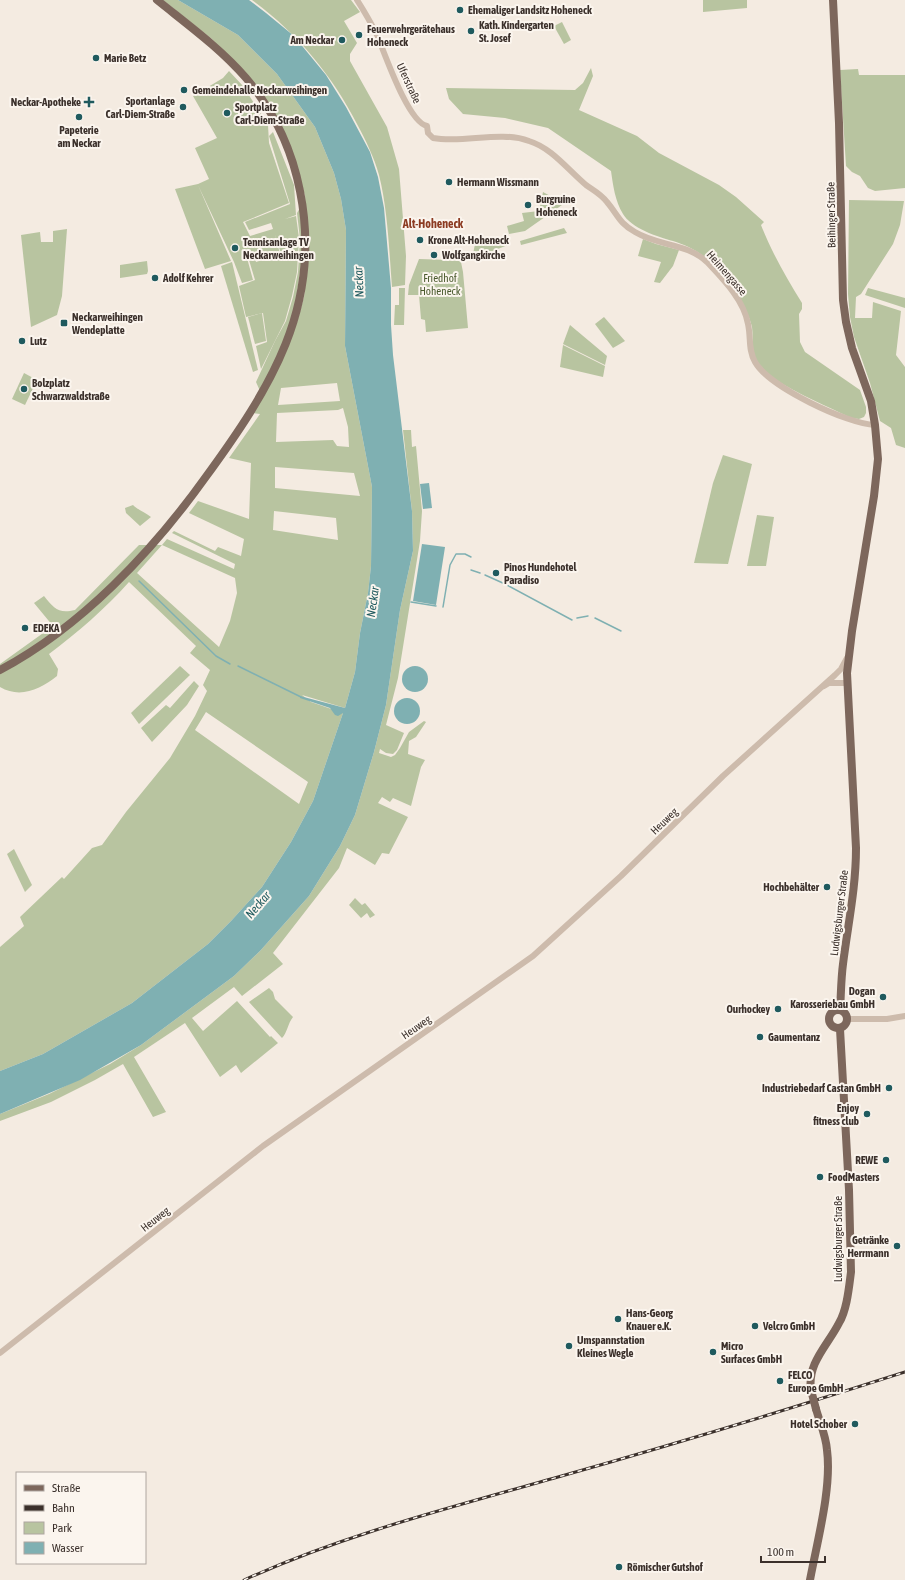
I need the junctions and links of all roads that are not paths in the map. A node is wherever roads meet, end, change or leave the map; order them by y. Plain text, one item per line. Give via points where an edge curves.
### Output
1 (157, 0) edge
2 (357, 0) edge
3 (833, 0) edge
4 (427, 126) joint
5 (875, 425) junction
6 (849, 655) junction
7 (0, 670) edge
8 (831, 678) junction
9 (847, 683) junction
10 (820, 688) junction
11 (840, 1010) junction
12 (905, 1016) edge
13 (848, 1019) junction
14 (840, 1029) junction
15 (0, 1353) edge
16 (810, 1580) edge

1 - 7 main road via 236,67 268,108 286,144 297,172 304,208 306,252 302,292 289,338 264,390 247,419 192,496 103,595 43,644
2 - 4 street, Uferstraße via 376,33 405,101 422,124
3 - 5 main road, Beihinger Straße via 843,300 849,336 871,401
4 - 5 street, Heimengasse via 428,133 433,138 517,138 529,140 546,150 601,195 625,226 655,241 693,252 706,261 739,301 748,321 751,353 766,374 789,391 845,418 866,425
5 - 6 main road, Beihinger Straße via 878,447 877,473
6 - 8 street, Heuweg via 841,669
6 - 9 main road, Ludwigsburger Straße
8 - 9 street via 845,679
8 - 10 street, Heuweg
9 - 10 street via 829,683
9 - 11 main road, Ludwigsburger Straße via 856,860
10 - 15 street, Heuweg via 723,776 621,876 532,956 263,1146
11 - 13 main road via 845,1012
11 - 14 main road via 832,1012 829,1018 832,1026
12 - 13 street via 887,1019
13 - 14 main road via 845,1026
14 - 16 main road, Ludwigsburger Straße, bridge via 851,1272 840,1323 821,1351 811,1375 811,1390 828,1449 828,1464 824,1505

